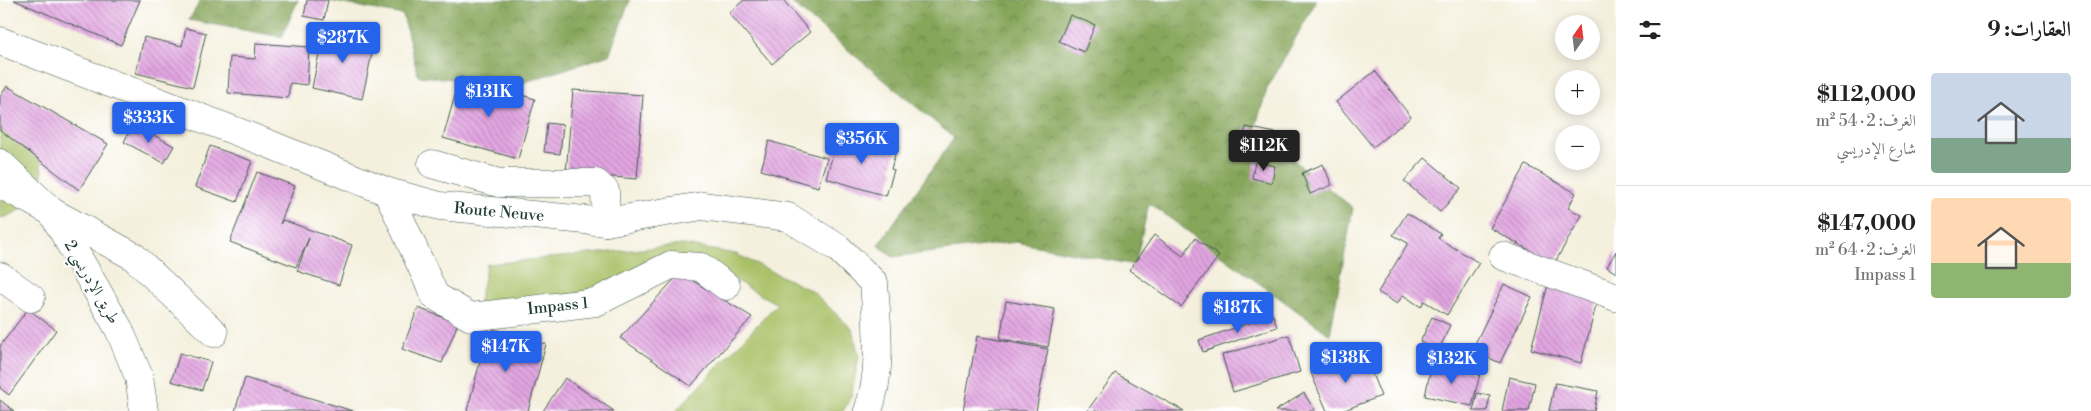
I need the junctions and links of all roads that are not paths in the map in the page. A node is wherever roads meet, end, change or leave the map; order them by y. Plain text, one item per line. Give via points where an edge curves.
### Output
1 (0, 41) edge
2 (0, 163) edge
3 (432, 164) dead end
4 (0, 184) edge
5 (388, 192) junction
6 (52, 212) junction
7 (606, 222) junction
8 (1504, 256) dead end
9 (0, 276) edge
10 (726, 286) dead end
11 (1616, 297) edge
12 (31, 298) dead end
13 (214, 333) dead end
14 (144, 411) edge
15 (868, 411) edge

1 - 5 street, Route Neuve
2 - 6 street
3 - 7 street via 499,183 596,183 605,191
4 - 6 street
5 - 7 street, Route Neuve via 440,206
5 - 10 street, Impass 1 via 436,296 471,317 596,302 671,264 701,268
6 - 13 street via 133,256
6 - 14 street, طريق الإدريسي 2 via 119,329 139,377
7 - 15 street, Route Neuve via 702,206 788,217 838,248 874,283 878,344 874,394
8 - 11 street
9 - 12 street

